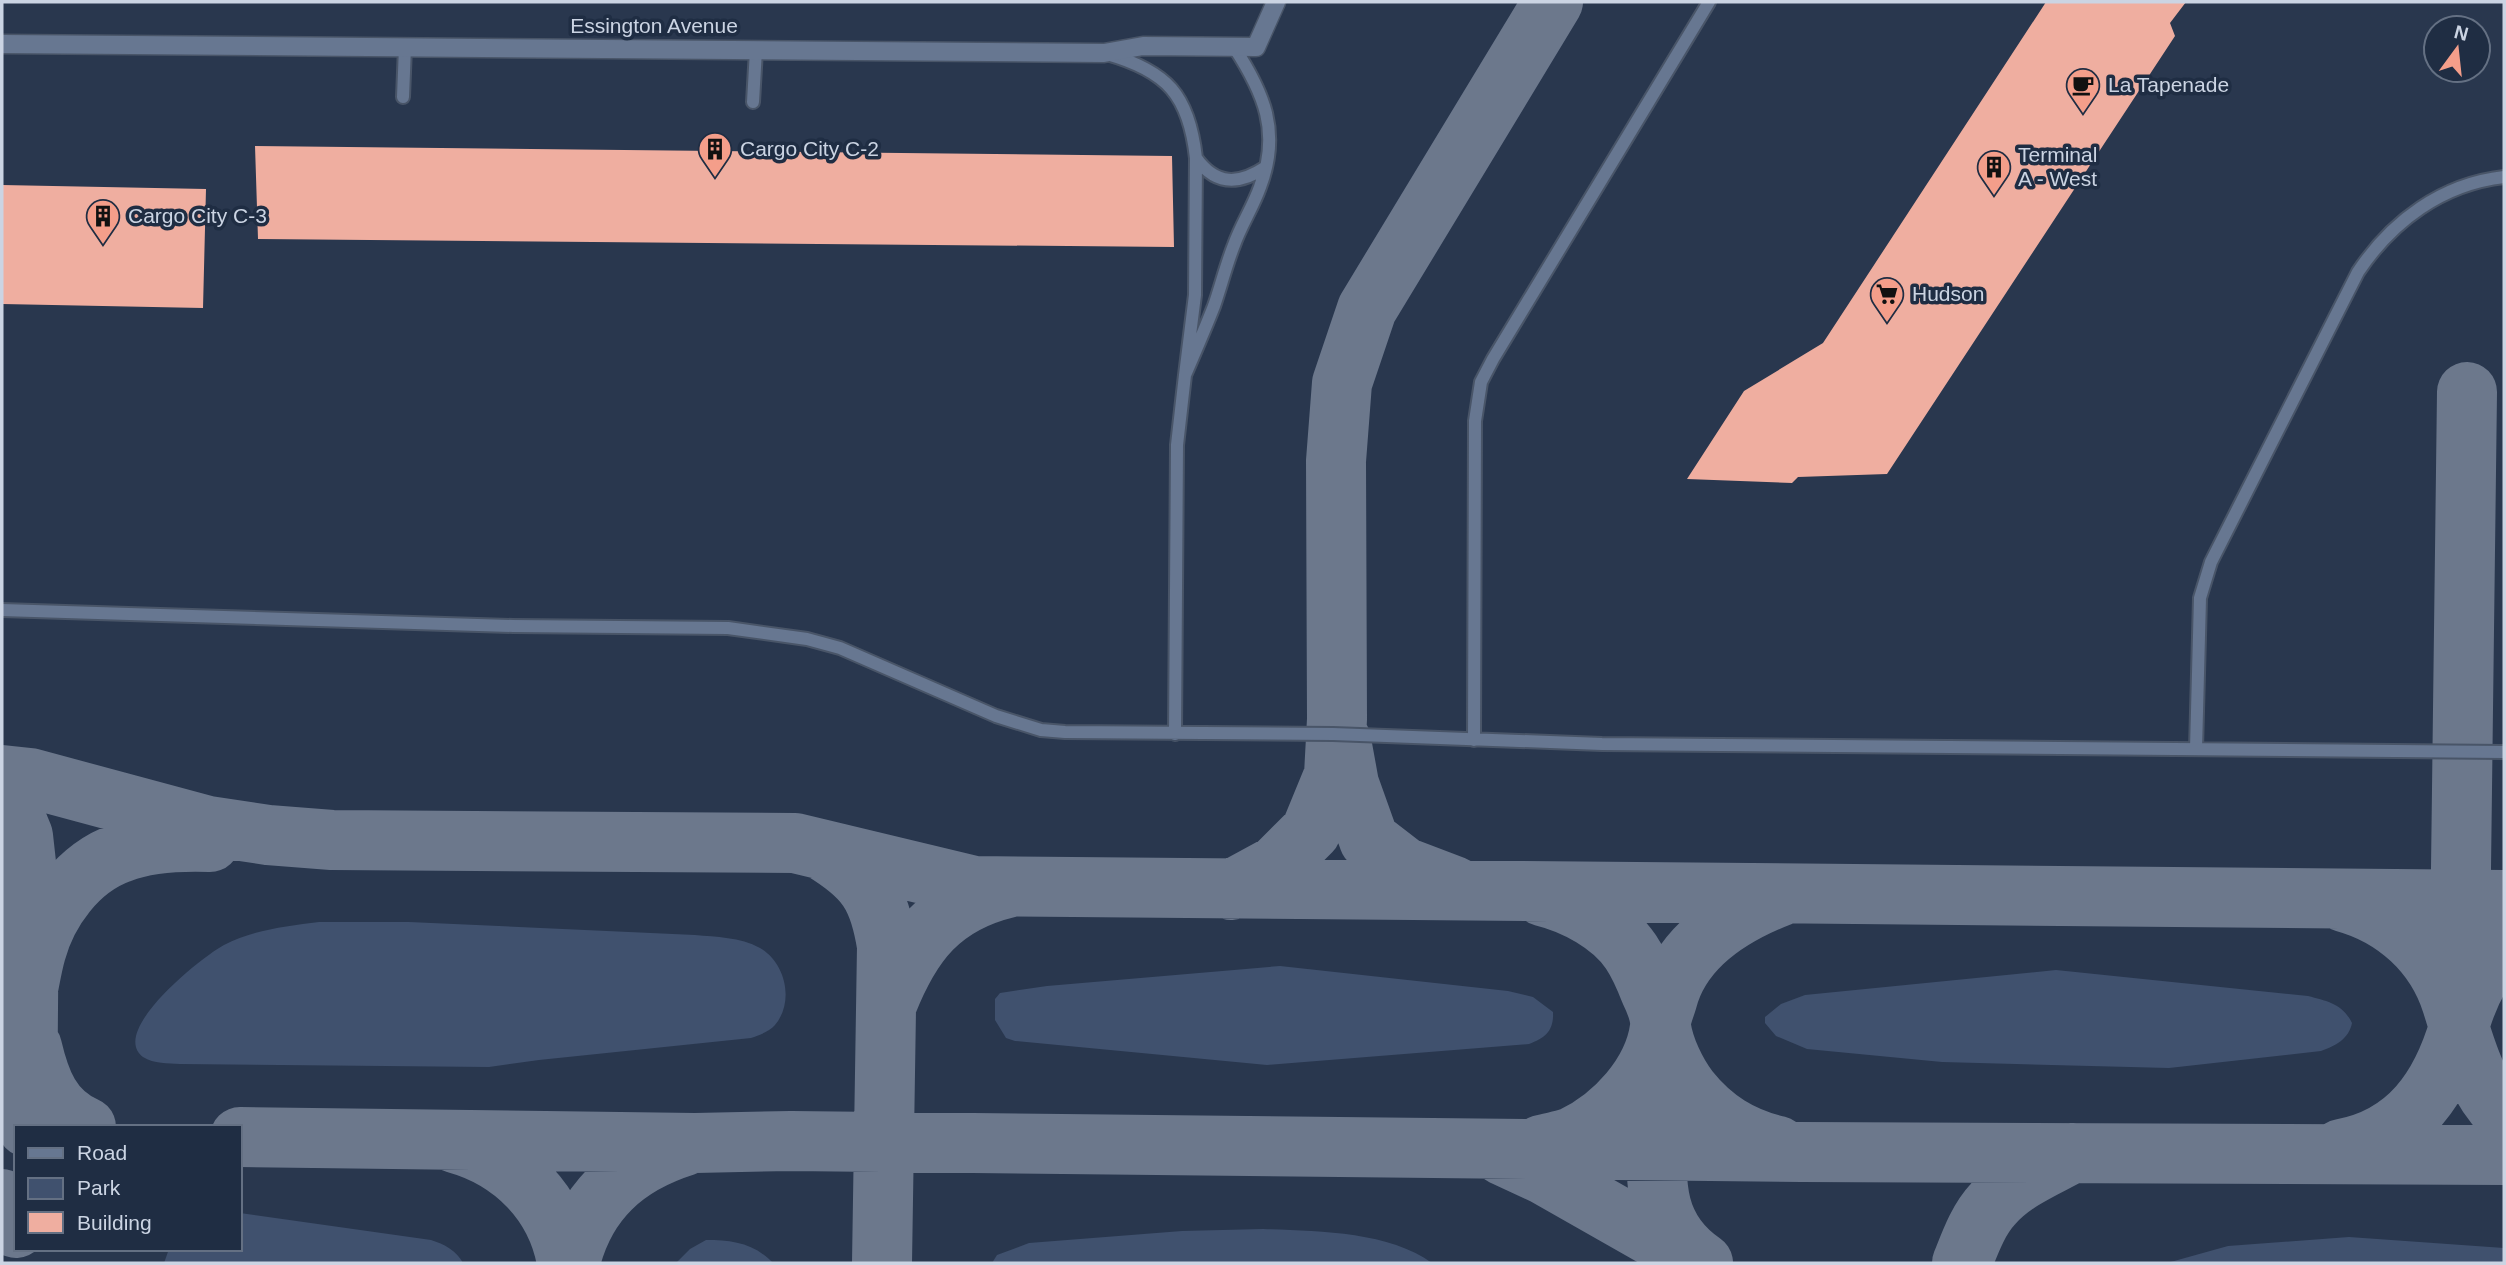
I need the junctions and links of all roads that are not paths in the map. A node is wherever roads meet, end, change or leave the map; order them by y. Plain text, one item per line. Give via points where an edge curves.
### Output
1 (1276, 2) edge
2 (1709, 2) edge
3 (2, 44) edge
4 (405, 47) junction
5 (1234, 47) junction
6 (756, 50) junction
7 (1104, 53) junction
8 (402, 97) dead end
9 (753, 102) dead end
10 (1196, 158) junction
11 (1266, 167) junction
12 (2504, 177) edge
13 (1185, 375) junction
14 (2, 610) edge
15 (1175, 734) junction
16 (1474, 740) junction
17 (2196, 749) junction
18 (2504, 752) edge

1 - 5 street, Essington Avenue via 1256,47
2 - 16 lane via 1481,382 1475,421
3 - 4 street, Essington Avenue
4 - 6 street, Essington Avenue
4 - 8 lane
5 - 7 street, Essington Avenue via 1143,46
5 - 11 lane via 1265,105 1271,136
6 - 7 street, Essington Avenue
6 - 9 lane
7 - 10 lane via 1131,61 1170,85 1188,122
10 - 11 lane via 1211,174 1231,180 1248,178
10 - 13 lane via 1195,295
11 - 13 lane
12 - 17 lane via 2463,186 2414,210 2377,245 2358,272 2211,562 2200,598
13 - 15 lane via 1177,445
14 - 15 lane via 728,628 840,648 996,716 1041,730
15 - 16 lane
16 - 17 lane
17 - 18 lane

